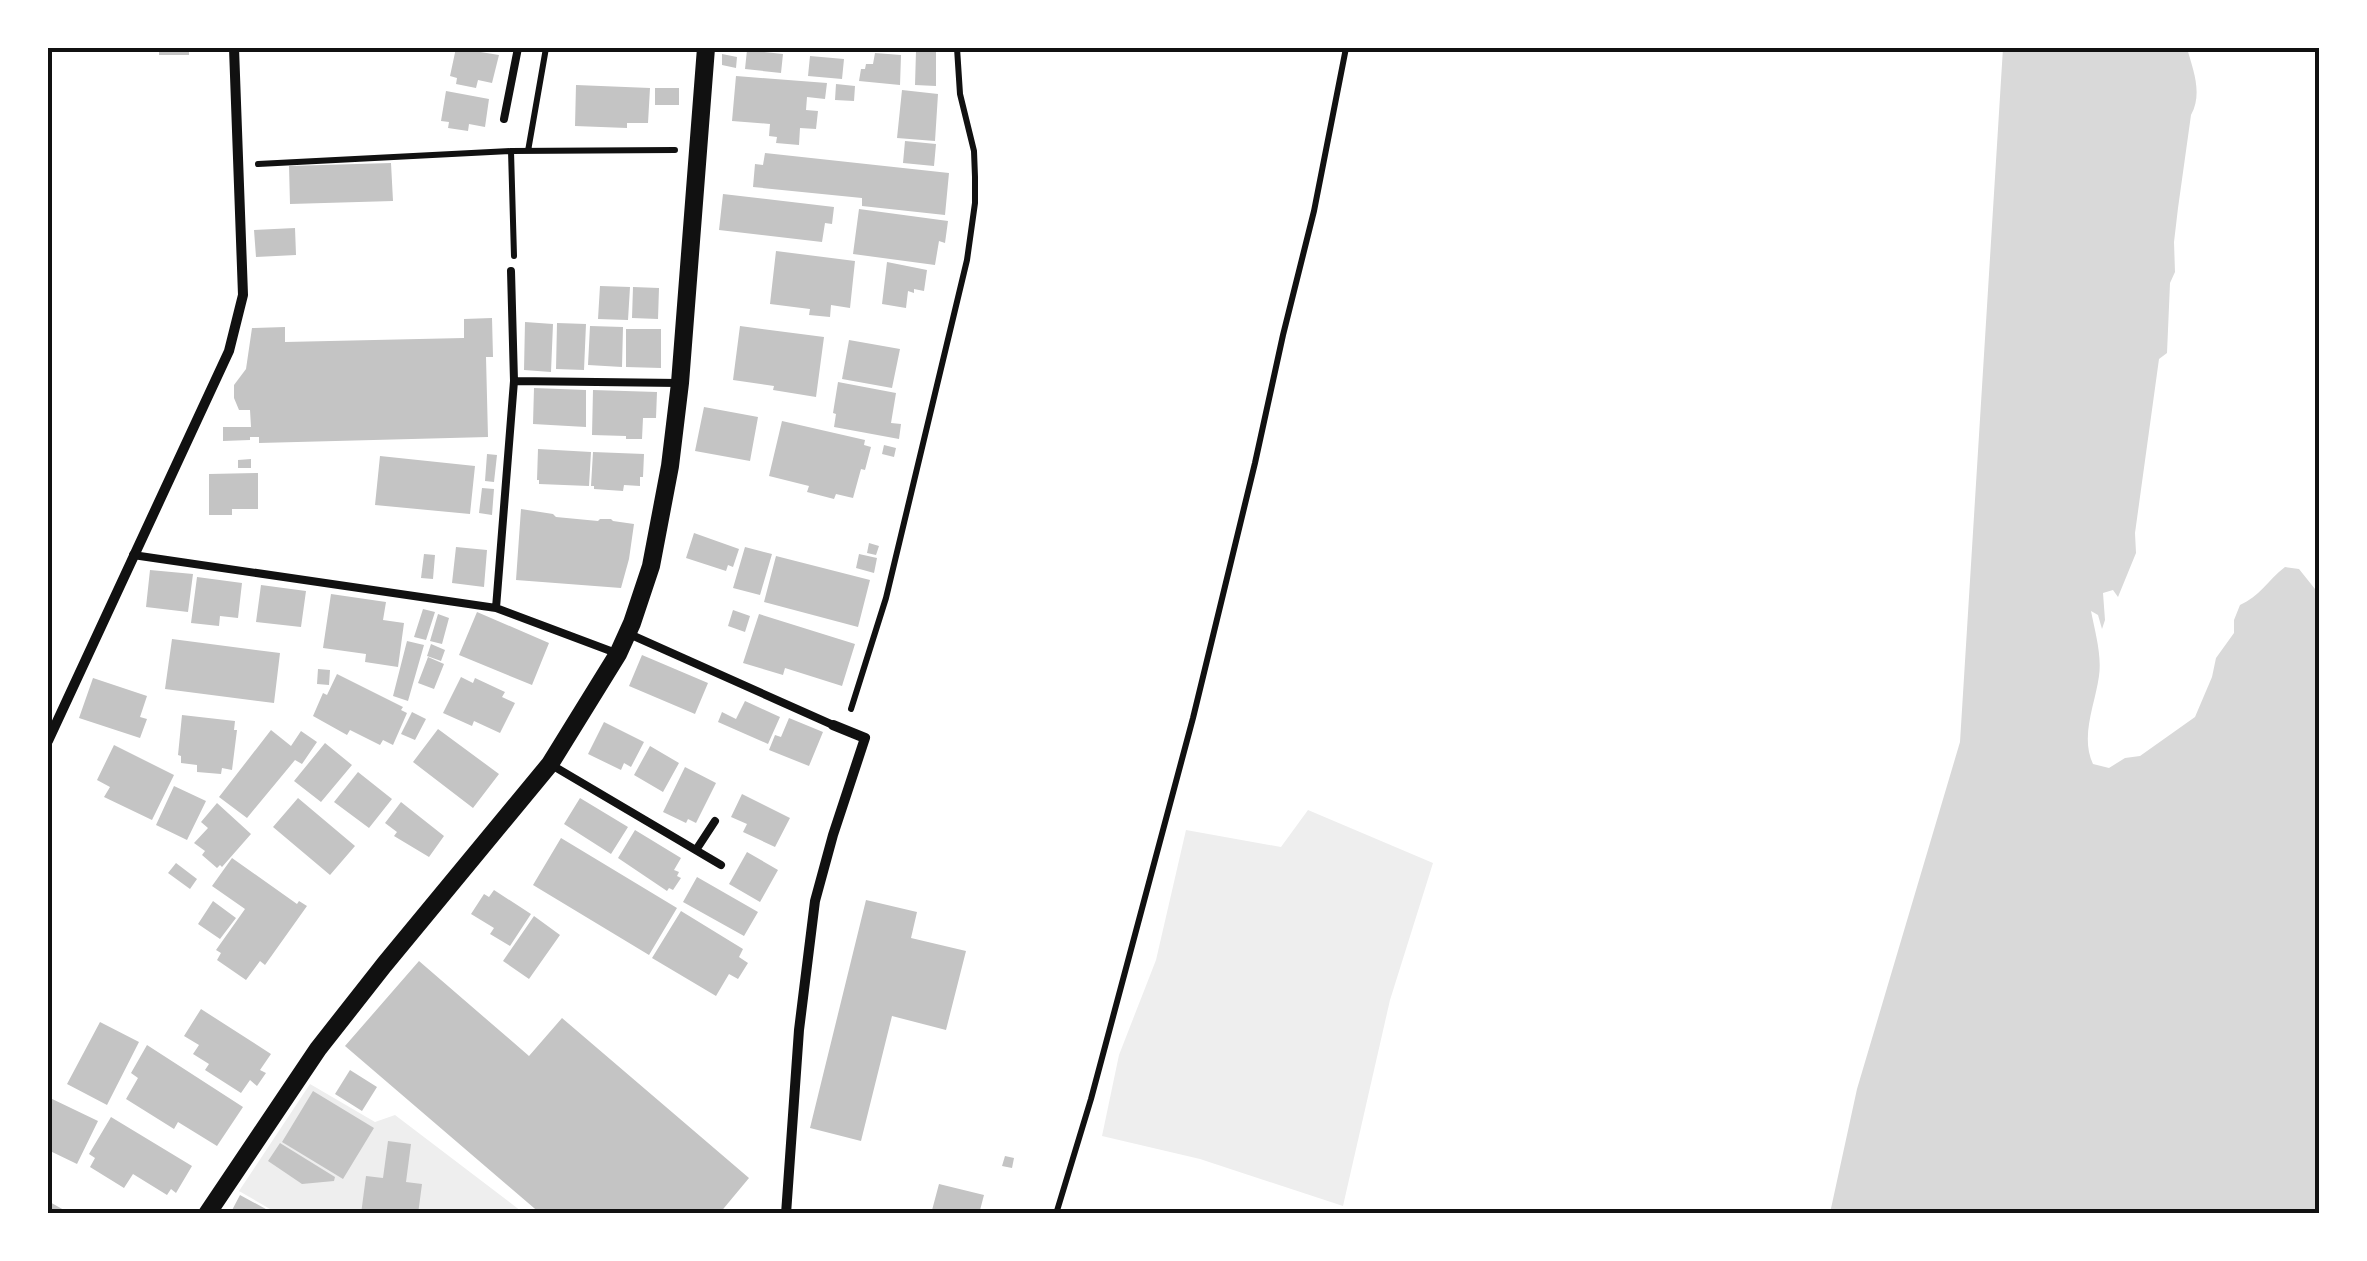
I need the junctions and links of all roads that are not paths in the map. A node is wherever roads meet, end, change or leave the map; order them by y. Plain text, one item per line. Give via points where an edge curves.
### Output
1 (234, 48) edge
2 (518, 48) edge
3 (706, 48) edge
4 (504, 119) dead end
5 (511, 271) road end
6 (514, 382) junction
7 (680, 383) junction
8 (132, 555) junction
9 (496, 608) junction
10 (627, 634) junction
11 (618, 654) junction
12 (833, 725) joint
13 (48, 741) edge
14 (550, 764) junction
15 (715, 821) dead end
16 (696, 850) junction
17 (721, 864) dead end
18 (207, 1214) edge
19 (786, 1214) edge

1 - 8 street via 243,295 230,351
2 - 4 lane
3 - 7 street
5 - 6 lane
6 - 7 lane
6 - 9 lane
7 - 10 street via 652,566
8 - 9 lane
8 - 13 street
9 - 11 lane
10 - 11 street
10 - 12 lane
11 - 14 street
12 - 19 street via 865,738 816,902
14 - 16 lane
14 - 18 street via 318,1049
15 - 16 lane
16 - 17 lane

